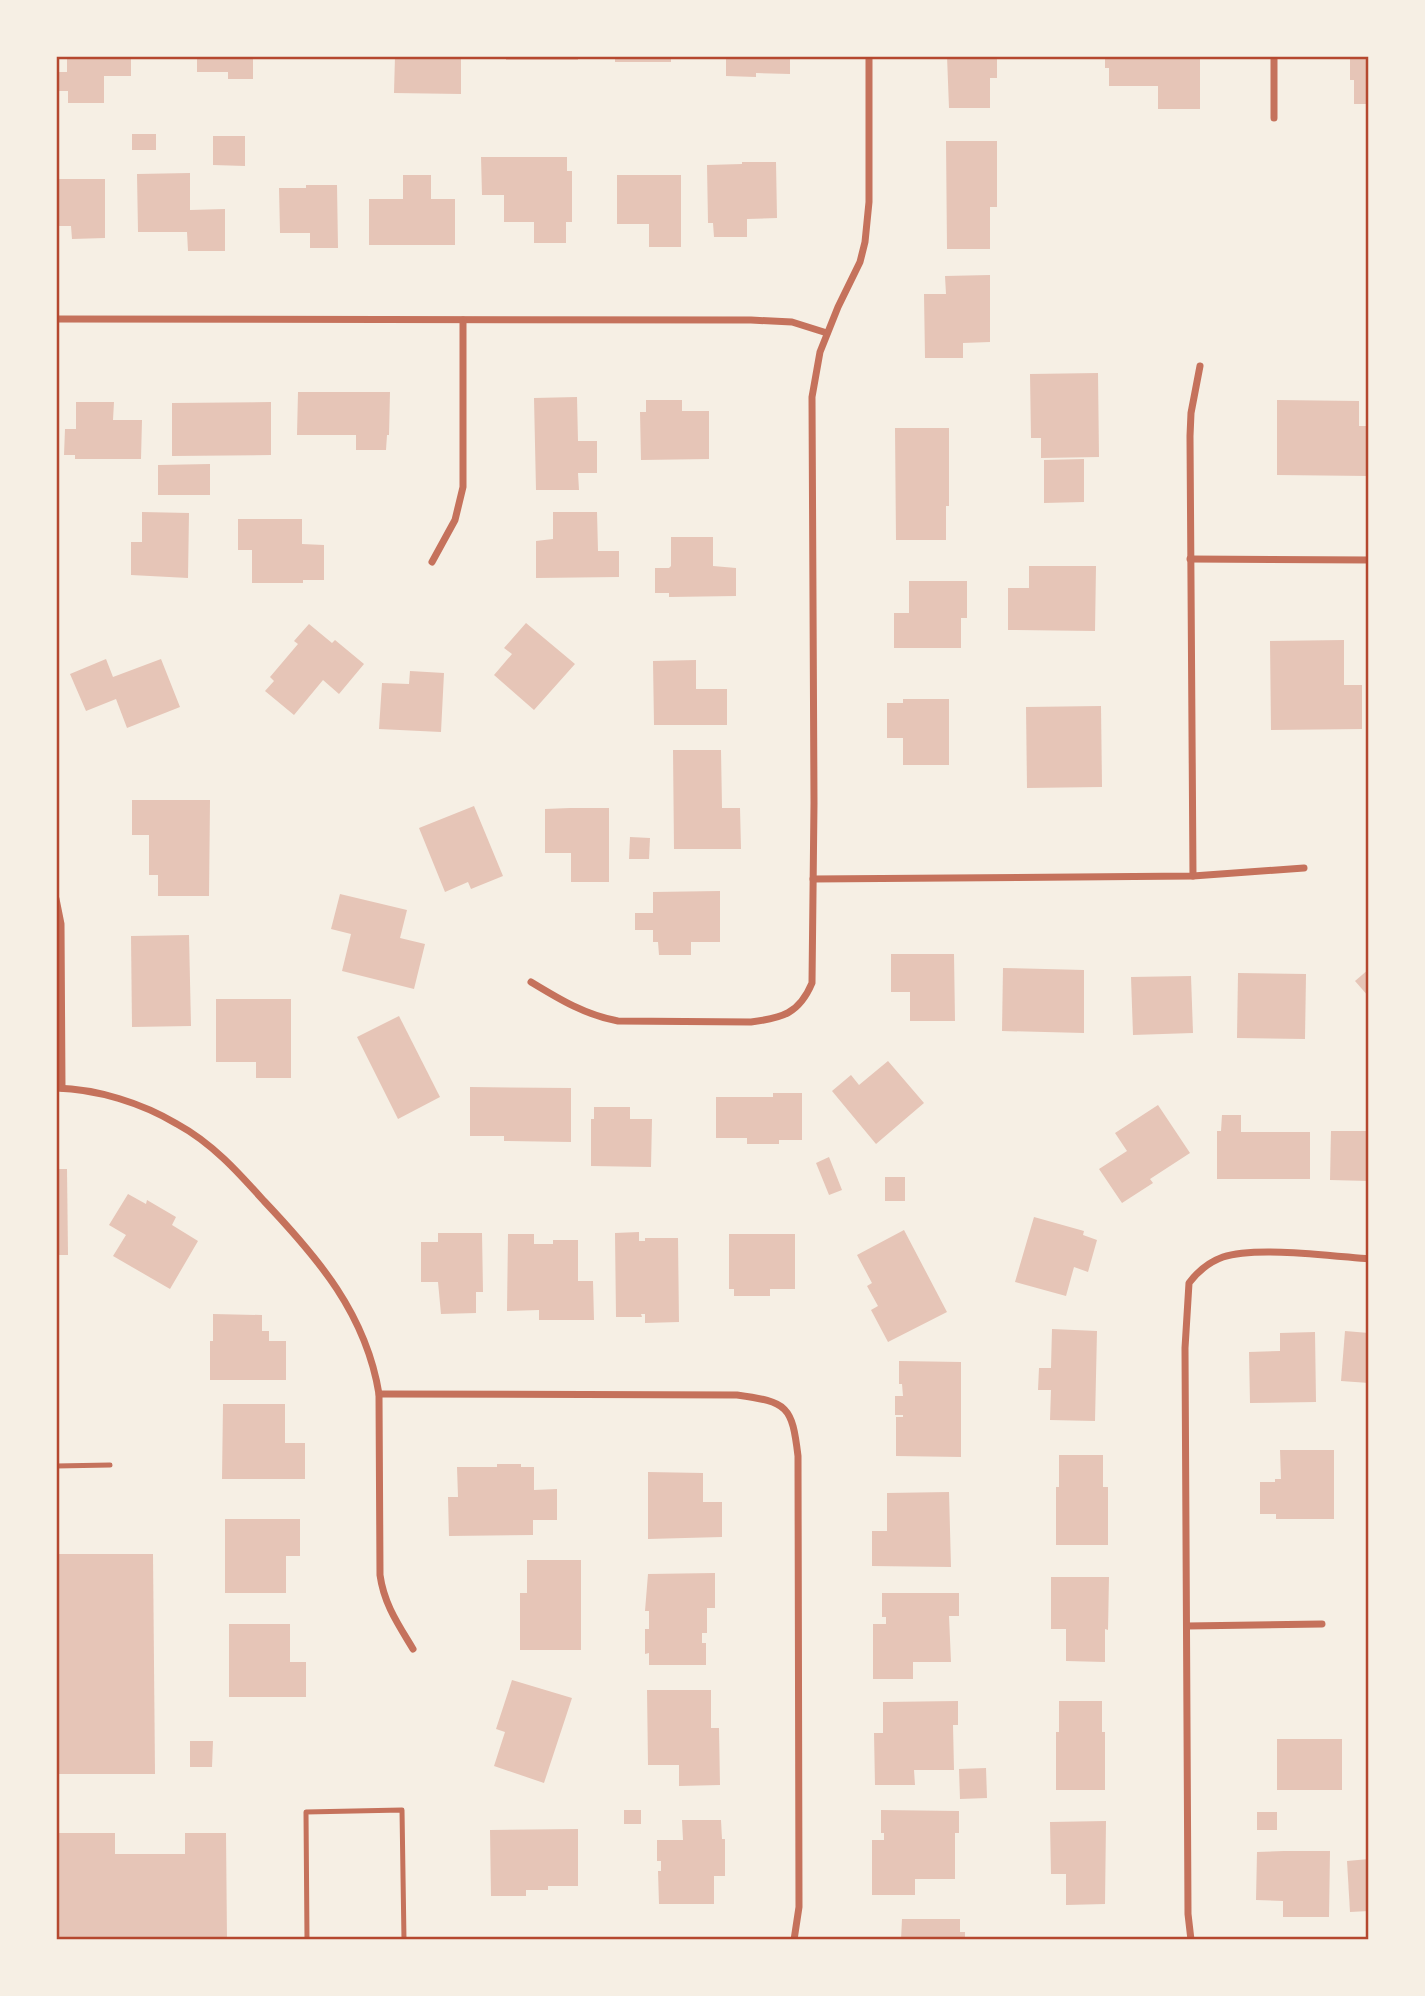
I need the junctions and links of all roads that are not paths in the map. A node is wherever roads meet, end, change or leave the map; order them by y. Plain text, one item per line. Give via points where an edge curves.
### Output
1 (869, 56) edge
2 (1274, 56) edge
3 (1274, 118) dead end
4 (56, 319) edge
5 (463, 320) junction
6 (827, 332) junction
7 (1200, 366) dead end
8 (1189, 559) junction
9 (1369, 560) edge
10 (432, 562) dead end
11 (1304, 869) dead end
12 (1193, 876) junction
13 (813, 879) junction
14 (56, 899) edge
15 (531, 982) dead end
16 (59, 1088) edge
17 (1369, 1259) edge
18 (379, 1394) junction
19 (110, 1465) dead end
20 (56, 1466) edge
21 (1322, 1624) dead end
22 (1186, 1626) junction
23 (413, 1649) dead end
24 (307, 1940) edge
25 (404, 1940) edge
26 (794, 1940) edge
27 (1191, 1940) edge

1 - 6 street via 866,232 860,262
2 - 3 street
4 - 5 street
5 - 6 street via 772,321
5 - 10 street via 463,487 454,520
6 - 13 street via 814,374 811,422
7 - 8 street via 1191,413
8 - 9 street
8 - 12 street
11 - 12 street
12 - 13 street
13 - 15 street via 812,984 788,1014 751,1022 618,1021 574,1007
14 - 16 street via 61,924
16 - 18 street via 93,1092 150,1110 222,1156 335,1283 369,1349
17 - 22 street via 1234,1254 1208,1264 1189,1283
18 - 23 street via 382,1590
18 - 26 street via 737,1395 785,1408 798,1456 800,1907
19 - 20 lane
21 - 22 street
22 - 27 street
24 - 25 lane via 306,1812 402,1810

